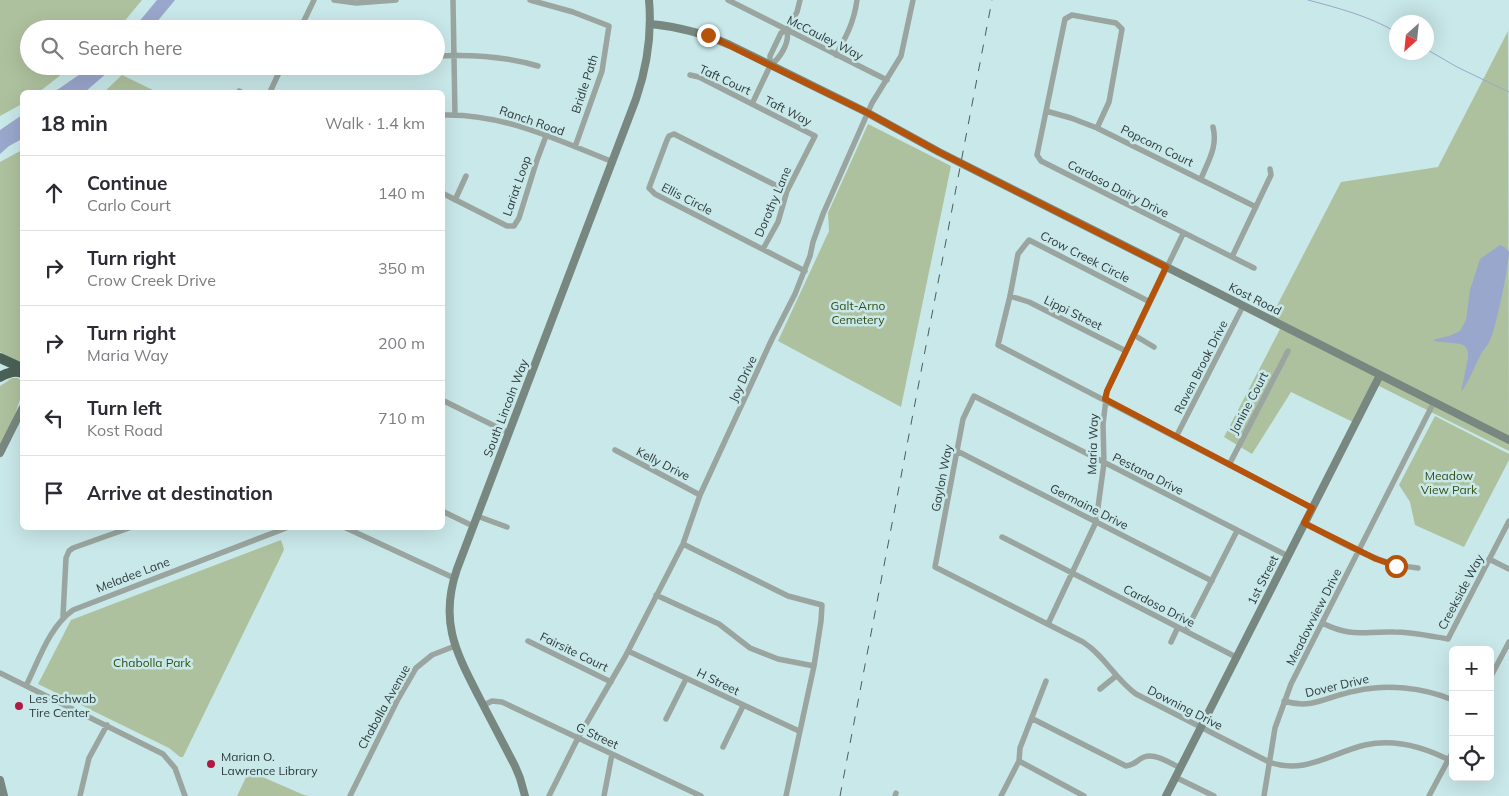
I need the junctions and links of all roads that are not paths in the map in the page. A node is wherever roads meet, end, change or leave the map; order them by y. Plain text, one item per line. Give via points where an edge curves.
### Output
1 (314, 0) edge
2 (334, 0) edge
3 (396, 0) edge
4 (453, 0) edge
5 (530, 0) edge
6 (649, 0) edge
7 (728, 0) edge
8 (800, 0) edge
9 (857, 0) edge
10 (913, 0) edge
11 (304, 20) edge
12 (651, 24) junction
13 (787, 30) junction
14 (454, 55) junction
15 (836, 55) junction
16 (445, 56) edge
17 (538, 66) dead end
18 (770, 66) junction
19 (278, 75) edge
20 (690, 75) dead end
21 (886, 80) junction
22 (271, 90) edge
23 (752, 104) junction
24 (1046, 112) junction
25 (868, 113) junction
26 (455, 114) junction
27 (445, 115) edge
28 (1213, 127) dead end
29 (1097, 128) junction
30 (546, 136) junction
31 (815, 136) joint
32 (574, 147) junction
33 (613, 162) junction
34 (1270, 169) dead end
35 (466, 176) dead end
36 (1201, 179) junction
37 (787, 191) junction
38 (445, 195) edge
39 (455, 200) junction
40 (1256, 207) junction
41 (1184, 234) junction
42 (764, 249) junction
43 (1232, 257) junction
44 (1166, 267) junction
45 (1254, 268) dead end
46 (805, 271) junction
47 (1010, 296) junction
48 (1150, 302) junction
49 (1244, 306) junction
50 (1134, 335) junction
51 (1154, 347) dead end
52 (1126, 351) junction
53 (1288, 351) dead end
54 (0, 358) edge
55 (20, 367) edge
56 (20, 373) edge
57 (1380, 375) junction
58 (0, 377) edge
59 (974, 396) joint
60 (1105, 399) junction
61 (445, 401) edge
62 (1434, 402) junction
63 (20, 413) edge
64 (509, 433) junction
65 (1176, 437) junction
66 (1509, 440) edge
67 (615, 450) dead end
68 (957, 451) junction
69 (0, 453) edge
70 (1104, 463) junction
71 (1228, 465) junction
72 (700, 495) junction
73 (1312, 508) junction
74 (445, 513) edge
75 (477, 516) junction
76 (1509, 521) edge
77 (1096, 522) junction
78 (1304, 523) junction
79 (473, 526) junction
80 (507, 527) dead end
81 (121, 530) edge
82 (278, 530) edge
83 (350, 530) edge
84 (1237, 531) junction
85 (1002, 537) dead end
86 (683, 544) junction
87 (1359, 551) junction
88 (1288, 556) junction
89 (1489, 559) junction
90 (935, 566) joint
91 (1418, 568) dead end
92 (1509, 569) edge
93 (1072, 573) junction
94 (454, 578) junction
95 (1212, 581) junction
96 (656, 594) junction
97 (63, 616) junction
98 (1322, 623) junction
99 (1048, 624) junction
100 (1178, 627) junction
101 (1186, 631) junction
102 (528, 641) dead end
103 (1171, 642) dead end
104 (1509, 642) edge
105 (455, 646) junction
106 (628, 651) junction
107 (1236, 657) junction
108 (814, 666) junction
109 (1494, 670) edge
110 (0, 673) edge
111 (1116, 676) junction
112 (686, 678) junction
113 (611, 682) junction
114 (1046, 682) dead end
115 (26, 686) junction
116 (1100, 689) dead end
117 (1449, 699) edge
118 (1284, 701) junction
119 (484, 705) junction
120 (743, 706) junction
121 (666, 719) dead end
122 (1032, 719) junction
123 (106, 725) junction
124 (1200, 727) junction
125 (799, 731) junction
126 (578, 738) junction
127 (723, 747) dead end
128 (612, 754) junction
129 (1449, 759) edge
130 (1019, 761) junction
131 (1269, 762) junction
132 (1449, 763) edge
133 (1180, 768) junction
134 (1175, 777) junction
135 (0, 780) edge
136 (694, 794) edge
137 (1080, 795) edge
138 (4, 796) edge
139 (80, 796) edge
140 (185, 796) edge
141 (350, 796) edge
142 (525, 796) edge
143 (549, 796) edge
144 (604, 796) edge
145 (701, 796) edge
146 (786, 796) edge
147 (1001, 796) edge
148 (1166, 796) edge
149 (1214, 796) edge
150 (1264, 796) edge
151 (1430, 796) edge

1 - 11 street
2 - 3 street via 356,3
4 - 14 street
5 - 32 street, Bridle Path via 609,26 602,71
6 - 12 street, South Lincoln Way
7 - 13 street, McCauley Way
8 - 13 street
9 - 15 street via 852,24
10 - 21 street, Joy Drive via 901,56
12 - 18 street, Kost Road via 708,35
12 - 33 street, South Lincoln Way via 640,87
13 - 15 street, McCauley Way
13 - 18 street via 781,33 770,56
14 - 16 street
14 - 17 street via 496,56
14 - 26 street
15 - 21 street, McCauley Way
18 - 23 street
18 - 25 street, Kost Road
19 - 22 street
20 - 23 street, Taft Court
21 - 25 street, Joy Drive
23 - 31 street, Taft Way
24 - 29 street, Popcorn Court
24 - 29 street, Cardoso Dairy Drive via 1065,19 1072,14 1116,23 1122,29 1109,102
24 - 41 street, Cardoso Dairy Drive via 1037,155 1041,161
25 - 44 street, Kost Road
25 - 46 street, Joy Drive via 823,214
26 - 27 street, Ranch Road
26 - 30 street, Ranch Road via 504,121
28 - 36 street via 1214,150
29 - 36 street, Popcorn Court
30 - 32 street, Ranch Road
30 - 39 street, Lariat Loop via 514,226 507,226
31 - 37 street, Dorothy Lane
32 - 33 street, Ranch Road
33 - 64 street, South Lincoln Way
34 - 40 street via 1271,175
35 - 39 street
36 - 40 street, Popcorn Court
37 - 42 street, Dorothy Lane via 778,222
37 - 42 street, Ellis Circle via 674,134 667,140 650,185 651,191
38 - 39 street, Lariat Loop
40 - 43 street
41 - 43 street, Cardoso Dairy Drive
41 - 44 street, Maria Way
42 - 46 street, Ellis Circle
43 - 45 street, Cardoso Dairy Drive
44 - 48 street, Maria Way
44 - 49 street, Kost Road
46 - 72 street, Joy Drive
47 - 48 street, Crow Creek Circle via 1018,254 1029,240
47 - 52 street, Lippi Street via 1029,302
47 - 60 street, Crow Creek Circle via 998,345
48 - 50 street, Maria Way
49 - 57 street, Kost Road
49 - 65 street, Raven Brook Drive
50 - 51 street
50 - 52 street, Maria Way
52 - 60 street, Maria Way
53 - 71 street, Janine Court
54 - 55 highway
56 - 58 highway
57 - 62 street, Kost Road
57 - 73 street, 1st Street
59 - 68 street, Gaylon Way via 963,419
59 - 70 street, Pestana Drive
60 - 65 street
60 - 70 street, Maria Way
61 - 64 street
62 - 66 street, Kost Road
62 - 87 street, Meadowview Drive
63 - 69 street
64 - 75 street, South Lincoln Way
65 - 71 street
67 - 72 street, Kelly Drive
68 - 77 street, Germaine Drive
68 - 90 street, Gaylon Way
70 - 77 street, Maria Way
70 - 84 street, Pestana Drive
71 - 73 street
72 - 86 street, Joy Drive
73 - 78 street, 1st Street
74 - 79 street
75 - 79 street, South Lincoln Way
75 - 80 street
76 - 89 street, Creekside Way
77 - 93 street, Maria Way
77 - 95 street, Germaine Drive
78 - 87 street
78 - 88 street, 1st Street
79 - 94 street, South Lincoln Way
81 - 97 street via 69,551
82 - 97 street, Meladee Lane via 79,606
83 - 94 street
84 - 88 street, Pestana Drive
84 - 95 street
85 - 93 street, Cardoso Drive
86 - 96 street, Joy Drive
86 - 108 street via 788,596 822,605
87 - 91 street via 1386,563
87 - 98 street, Meadowview Drive
88 - 107 street, 1st Street
89 - 92 street
89 - 98 street, Creekside Way via 1448,639 1406,632 1354,634
90 - 99 street, Downing Drive
93 - 99 street, Maria Way
93 - 100 street, Cardoso Drive
94 - 105 street, South Lincoln Way via 449,611
95 - 101 street
96 - 106 street, Joy Drive
96 - 108 street via 719,624 750,648 778,659
97 - 115 street, Meladee Lane
98 - 118 street, Meadowview Drive
99 - 111 street, Downing Drive via 1091,647
100 - 101 street, Cardoso Drive
100 - 103 street
101 - 107 street, Cardoso Drive
102 - 113 street, Fairsite Court
104 - 109 street
105 - 119 street, South Lincoln Way
105 - 141 street, Chabolla Avenue via 432,655 416,668
106 - 112 street, H Street
106 - 113 street, Joy Drive
107 - 124 street, 1st Street
108 - 125 street
110 - 115 street
111 - 116 street
111 - 124 street, Downing Drive via 1136,694
112 - 120 street, H Street
112 - 121 street
113 - 126 street, Joy Drive
114 - 122 street
115 - 123 street
117 - 118 street, Dover Drive via 1422,690 1384,687 1308,704
118 - 131 street, Meadowview Drive
119 - 126 street, G Street via 502,702
119 - 142 street, South Lincoln Way via 515,766
120 - 125 street, H Street
120 - 127 street
122 - 130 street via 1020,748
122 - 133 street via 1126,766 1153,756
123 - 139 street via 89,758
123 - 140 street via 168,758
124 - 131 street, Downing Drive
124 - 133 street, 1st Street
125 - 146 street
126 - 128 street, G Street
126 - 143 street, Joy Drive
128 - 136 street, G Street
128 - 144 street
129 - 131 street, Downing Drive via 1411,744 1389,742 1355,748 1301,766 1286,767
130 - 137 street
130 - 147 street
131 - 150 street, Meadowview Drive
132 - 151 street
133 - 134 street, 1st Street
134 - 148 street, 1st Street
134 - 149 street
135 - 138 street
136 - 145 street, G Street

